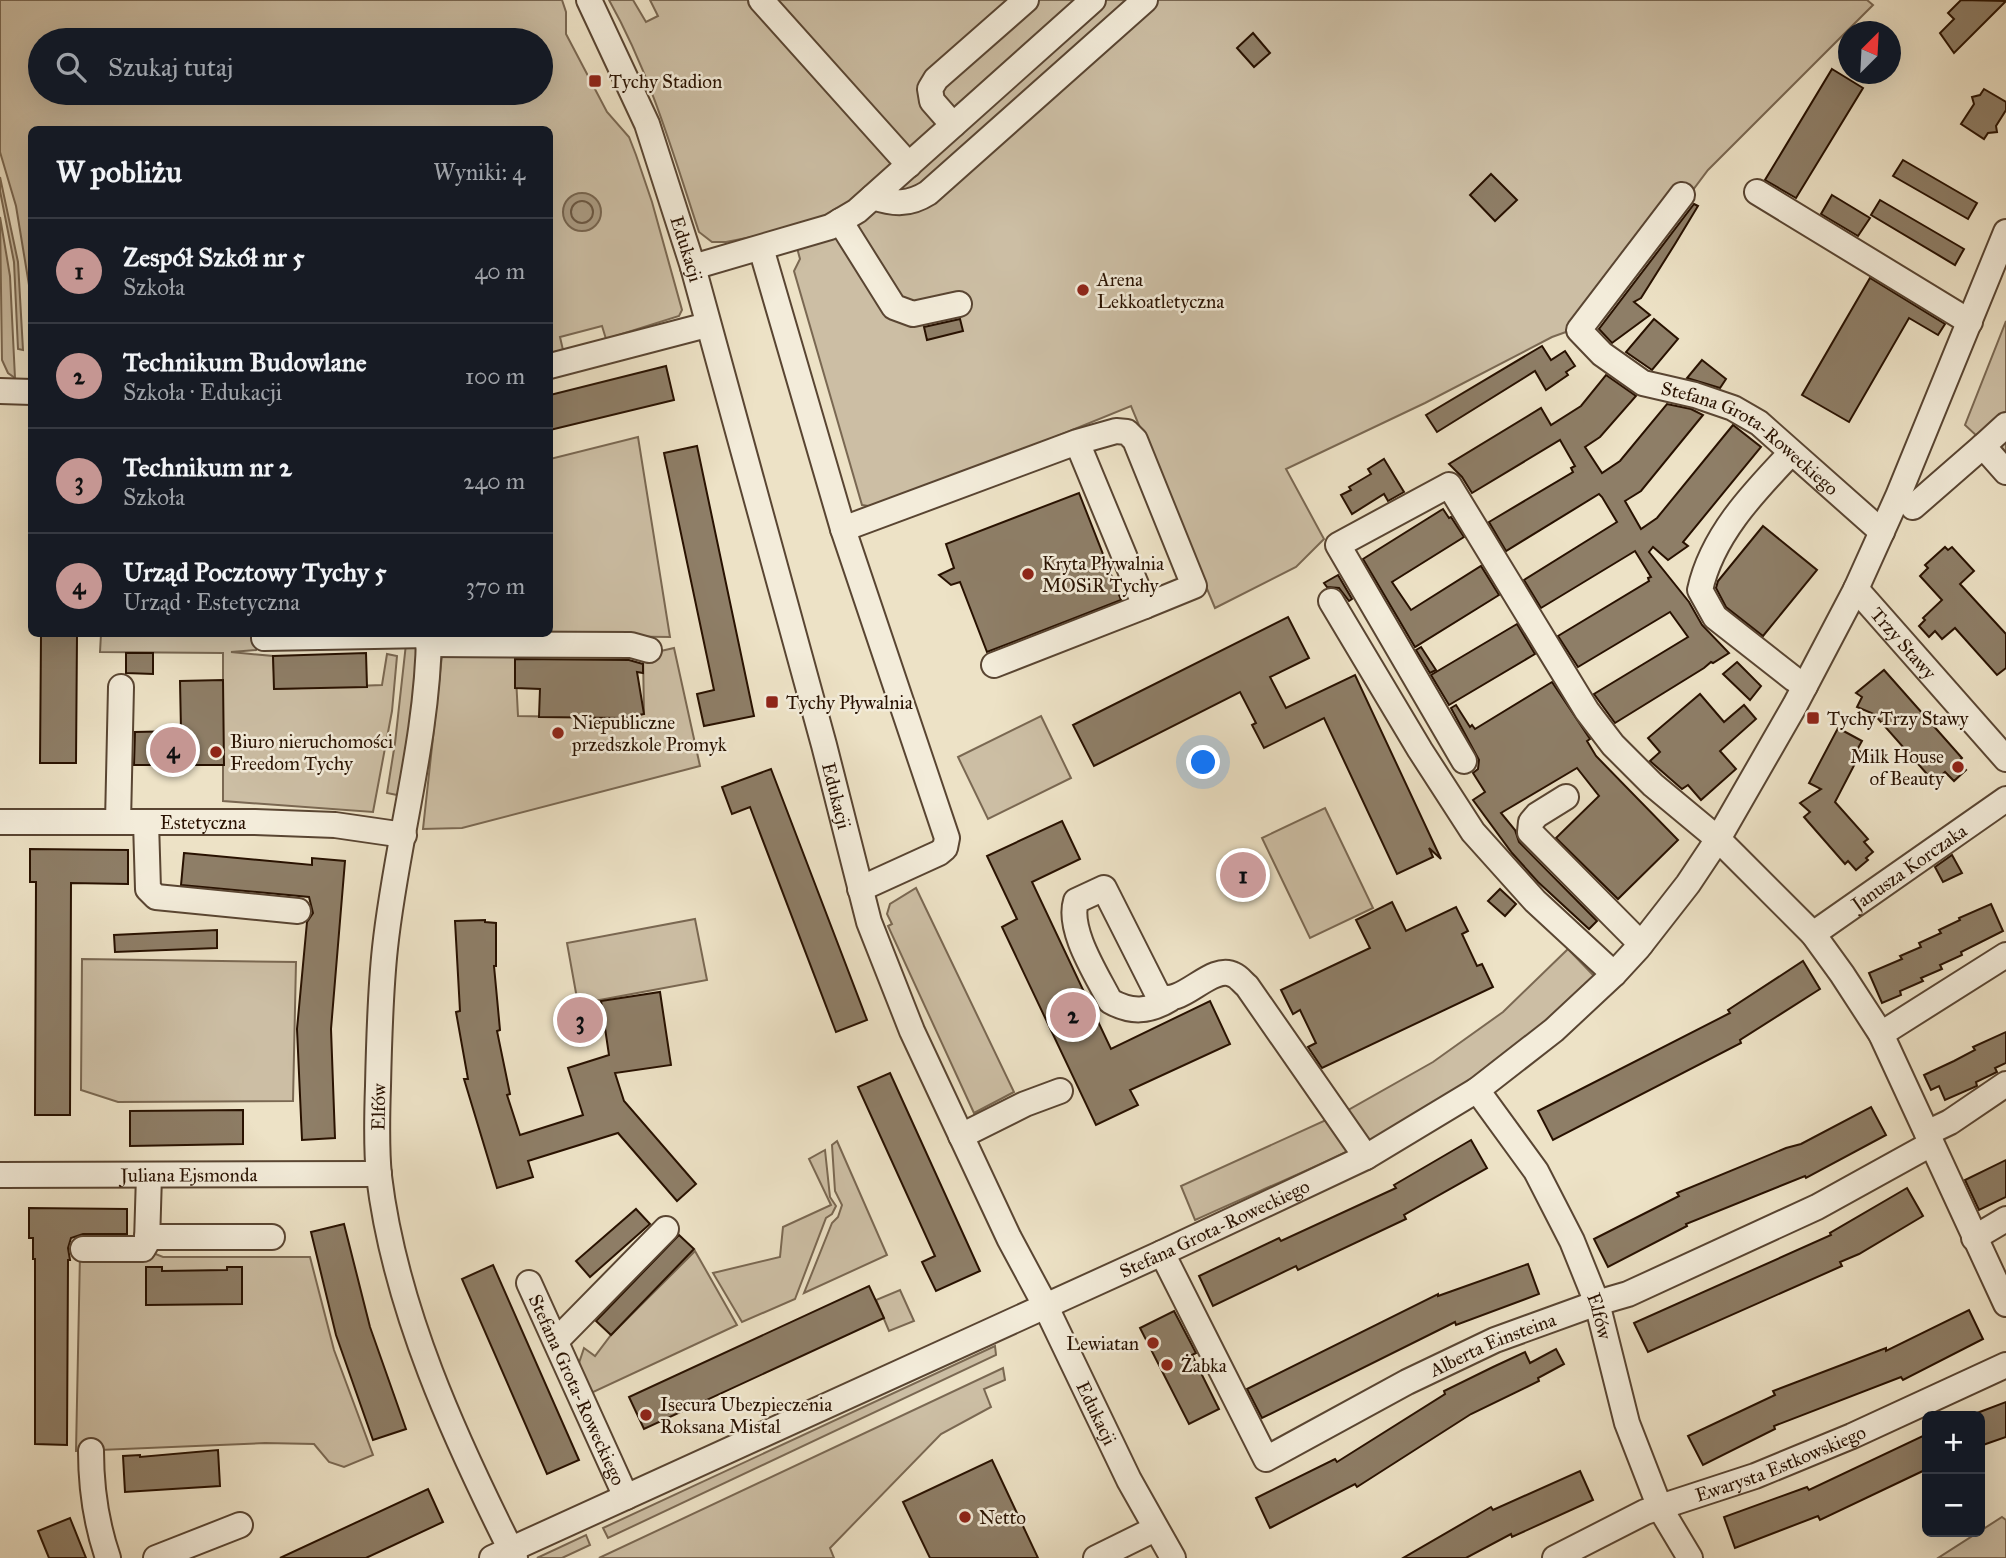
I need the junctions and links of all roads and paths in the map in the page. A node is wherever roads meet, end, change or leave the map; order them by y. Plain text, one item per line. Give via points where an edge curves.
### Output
1 (589, 0) edge
2 (761, 0) edge
3 (1026, 0) edge
4 (1093, 0) edge
5 (1145, 0) edge
6 (953, 125) junction
7 (909, 164) junction
8 (1756, 192) dead end
9 (1682, 195) dead end
10 (873, 197) junction
11 (840, 221) junction
12 (2006, 232) edge
13 (761, 248) junction
14 (693, 267) junction
15 (959, 304) dead end
16 (1970, 322) junction
17 (707, 325) junction
18 (553, 365) edge
19 (0, 391) edge
20 (28, 392) edge
21 (2006, 425) edge
22 (1077, 442) junction
23 (1983, 446) junction
24 (1791, 453) junction
25 (2006, 472) edge
26 (1913, 507) dead end
27 (843, 529) junction
28 (1882, 532) junction
29 (1856, 589) junction
30 (1331, 601) dead end
31 (1145, 606) junction
32 (264, 638) dead end
33 (429, 638) edge
34 (649, 650) dead end
35 (994, 665) dead end
36 (1805, 685) junction
37 (121, 687) dead end
38 (2006, 759) edge
39 (1464, 761) dead end
40 (1566, 797) dead end
41 (2006, 799) edge
42 (0, 822) edge
43 (118, 822) junction
44 (146, 822) junction
45 (404, 835) junction
46 (1718, 839) junction
47 (860, 889) junction
48 (298, 911) dead end
49 (1813, 934) junction
50 (1641, 944) junction
51 (2006, 955) edge
52 (1614, 974) junction
53 (1170, 999) junction
54 (1881, 1034) junction
55 (2006, 1084) edge
56 (1477, 1090) junction
57 (1060, 1091) dead end
58 (961, 1136) junction
59 (1929, 1138) junction
60 (1366, 1157) junction
61 (379, 1174) junction
62 (0, 1175) edge
63 (149, 1175) junction
64 (2006, 1219) edge
65 (666, 1229) dead end
66 (148, 1237) junction
67 (272, 1237) dead end
68 (1974, 1237) junction
69 (83, 1249) dead end
70 (1162, 1253) junction
71 (529, 1283) dead end
72 (1597, 1303) junction
73 (2006, 1304) edge
74 (1045, 1305) junction
75 (556, 1341) junction
76 (2006, 1365) edge
77 (91, 1451) dead end
78 (626, 1497) junction
79 (1660, 1508) junction
80 (240, 1525) dead end
81 (1155, 1529) junction
82 (506, 1555) edge
83 (108, 1558) edge
84 (156, 1558) edge
85 (1096, 1558) edge
86 (1173, 1558) edge
87 (1555, 1558) edge
88 (1690, 1558) edge

1 - 14 street, Edukacji via 647,124
2 - 7 street
3 - 6 street via 930,89 932,101
4 - 6 street
5 - 10 street via 928,193 902,203
6 - 7 street
7 - 10 street
8 - 16 street
9 - 24 street, Stefana Grota-Roweckiego via 1579,330 1602,354 1643,383 1733,408
10 - 11 street
11 - 13 street
11 - 15 street via 894,307 913,314
12 - 16 street, Stefana Grota-Roweckiego
13 - 14 street
13 - 27 street
14 - 17 street, Edukacji
16 - 28 street, Stefana Grota-Roweckiego
17 - 18 street
17 - 47 street, Edukacji
19 - 20 street
21 - 23 street
22 - 27 street
22 - 31 street
22 - 31 street via 1116,431 1127,432 1135,440 1194,586
23 - 25 street
23 - 26 street
24 - 28 street, Stefana Grota-Roweckiego
24 - 36 street via 1745,501 1705,568 1700,590 1715,617
27 - 47 street via 947,838 945,848
28 - 29 street, Stefana Grota-Roweckiego
29 - 36 street, Stefana Grota-Roweckiego
29 - 38 street, Trzy Stawy
30 - 52 street via 1473,832 1535,901
31 - 35 street
32 - 33 street
33 - 34 street via 631,645
33 - 45 street, Elfów via 418,756
36 - 46 street, Stefana Grota-Roweckiego
37 - 43 street
39 - 46 street via 1338,545 1449,485 1613,745
40 - 50 street via 1537,815 1530,832
41 - 49 street, Janusza Korczaka
42 - 43 street, Estetyczna
43 - 44 street, Estetyczna
44 - 45 street, Estetyczna via 335,825
44 - 48 street via 148,891 156,897
45 - 61 street, Elfów via 385,947
46 - 49 street
46 - 50 street, Stefana Grota-Roweckiego
47 - 58 street, Edukacji via 912,1031
49 - 54 street
50 - 52 street, Stefana Grota-Roweckiego
51 - 54 street
52 - 56 street, Stefana Grota-Roweckiego via 1554,1030
53 - 53 street via 1158,995 1104,888 1076,901 1075,926 1110,1001 1132,1011
53 - 60 street via 1221,974 1235,975
54 - 59 street
55 - 59 street
56 - 60 street, Stefana Grota-Roweckiego
56 - 72 street, Elfów via 1549,1195
57 - 58 street
58 - 74 street, Edukacji
59 - 68 street
59 - 72 street, Alberta Einsteina via 1817,1208 1628,1294
60 - 70 street, Stefana Grota-Roweckiego
61 - 63 street, Juliana Ejsmonda
61 - 82 street, Elfów via 408,1309 432,1379
62 - 63 street, Juliana Ejsmonda
63 - 66 street
64 - 68 street
65 - 75 street
66 - 67 street
66 - 69 street via 143,1249
68 - 73 street
70 - 72 street, Alberta Einsteina via 1266,1459 1495,1340
70 - 74 street, Stefana Grota-Roweckiego
71 - 75 street, Stefana Grota-Roweckiego
72 - 79 street, Elfów via 1627,1423
74 - 78 street, Stefana Grota-Roweckiego
74 - 81 street, Edukacji
75 - 78 street, Stefana Grota-Roweckiego
76 - 79 street, Ewarysta Estkowskiego via 1852,1436
77 - 83 street via 91,1481
78 - 82 street, Stefana Grota-Roweckiego
79 - 87 street, Ewarysta Estkowskiego
79 - 88 street, Elfów
80 - 84 street
81 - 85 street
81 - 86 street, Edukacji

